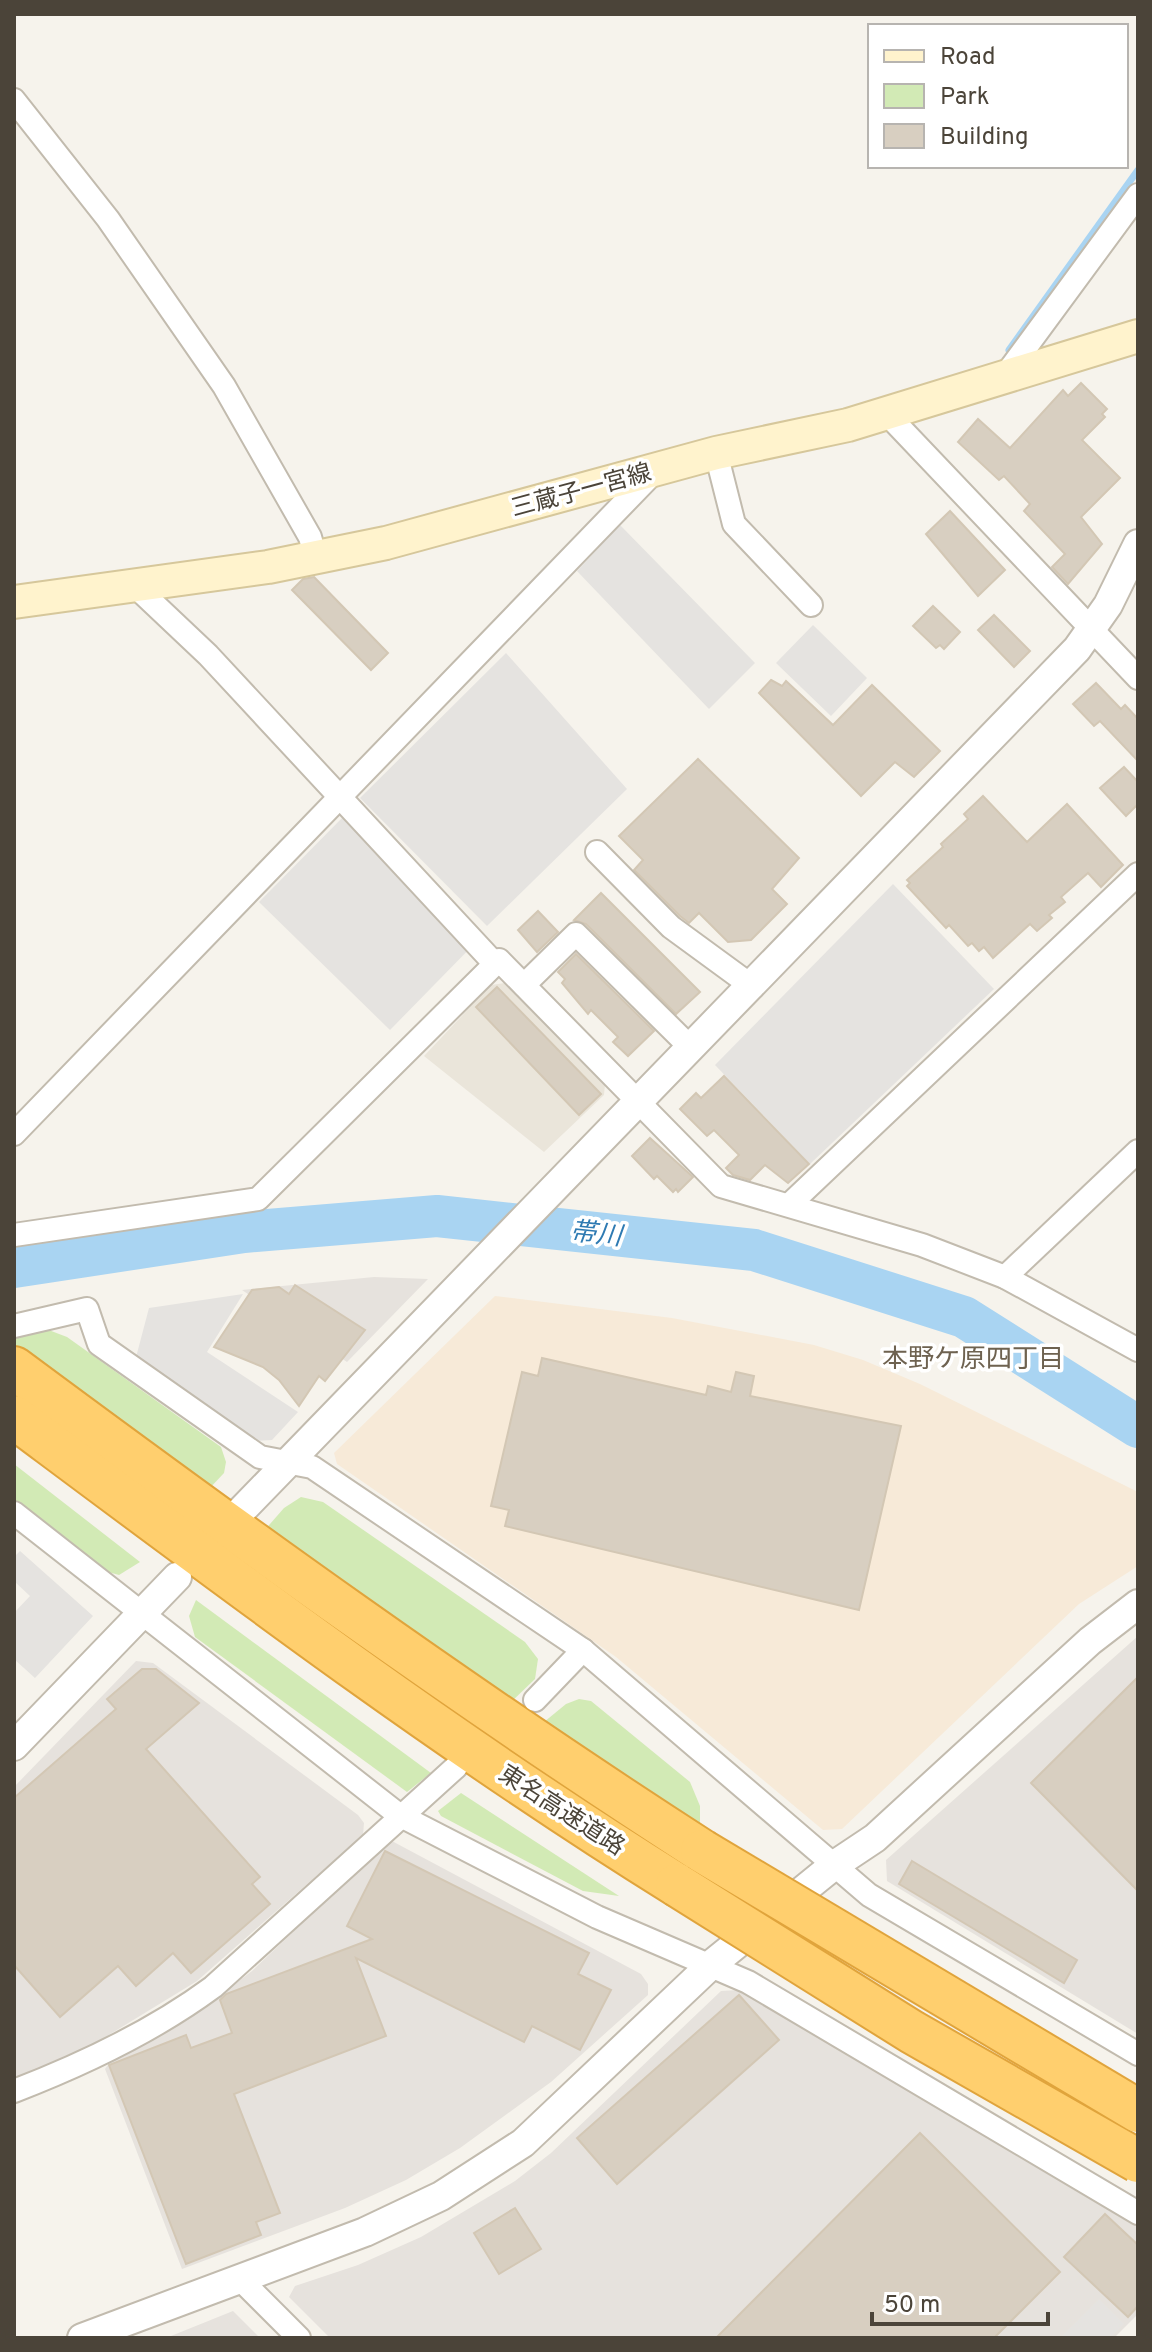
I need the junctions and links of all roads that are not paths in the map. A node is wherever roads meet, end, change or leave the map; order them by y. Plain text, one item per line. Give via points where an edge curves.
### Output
1 (14, 100) edge
2 (1138, 195) edge
3 (1138, 336) edge
4 (1003, 378) junction
5 (886, 413) junction
6 (716, 453) junction
7 (657, 469) junction
8 (1138, 544) edge
9 (316, 558) junction
10 (135, 586) junction
11 (14, 602) edge
12 (811, 605) dead end
13 (1092, 630) junction
14 (1138, 678) edge
15 (341, 800) junction
16 (597, 852) dead end
17 (1138, 874) edge
18 (495, 964) junction
19 (524, 985) junction
20 (753, 987) junction
21 (692, 1049) junction
22 (641, 1101) junction
23 (14, 1134) edge
24 (1138, 1151) edge
25 (789, 1205) junction
26 (14, 1235) edge
27 (1005, 1277) junction
28 (14, 1326) edge
29 (1138, 1350) edge
30 (14, 1368) edge
31 (14, 1417) edge
32 (287, 1463) junction
33 (14, 1513) edge
34 (239, 1513) dead end
35 (177, 1577) dead end
36 (1138, 1604) edge
37 (142, 1613) junction
38 (583, 1650) junction
39 (535, 1700) dead end
40 (14, 1746) edge
41 (456, 1767) dead end
42 (399, 1815) junction
43 (833, 1866) junction
44 (712, 1964) junction
45 (1138, 2054) edge
46 (14, 2091) edge
47 (1138, 2111) edge
48 (1138, 2161) edge
49 (1138, 2213) edge
50 (239, 2278) junction
51 (82, 2338) edge
52 (299, 2338) edge

1 - 9 street via 108,219 224,386 310,537
2 - 4 street
3 - 4 main road, 三蔵子一宮線
4 - 5 main road, 三蔵子一宮線
5 - 6 main road, 三蔵子一宮線
5 - 13 street
6 - 7 main road, 三蔵子一宮線
6 - 12 street via 734,524
7 - 9 main road, 三蔵子一宮線
7 - 15 street
8 - 13 street
9 - 10 main road, 三蔵子一宮線
10 - 11 main road, 三蔵子一宮線
10 - 15 street via 208,655
13 - 14 street
13 - 20 street
15 - 18 street
15 - 23 street
16 - 20 street via 671,927
17 - 25 street
18 - 19 street via 499,960
18 - 26 street via 258,1199
19 - 21 street via 576,934
19 - 22 street
20 - 21 street
21 - 22 street
22 - 25 street via 721,1186
22 - 32 street
24 - 27 street
25 - 27 street via 922,1245
27 - 29 street
28 - 32 street via 87,1309 99,1344 260,1457
30 - 47 highway, 東名高速道路, bridge via 261,1551 579,1772
31 - 48 highway, 東名高速道路, bridge via 539,1798 912,2032
32 - 34 street
32 - 38 street via 312,1467
33 - 37 street
35 - 37 street
36 - 43 street via 1090,1641 875,1838
37 - 40 street
37 - 42 street
38 - 39 street
38 - 43 street
41 - 42 street
42 - 44 street via 597,1917
42 - 46 street via 213,1987 180,2011 89,2060
43 - 44 street
43 - 45 street via 869,1895
44 - 49 street
44 - 50 street via 523,2143 441,2196 365,2232
50 - 51 street
50 - 52 street

